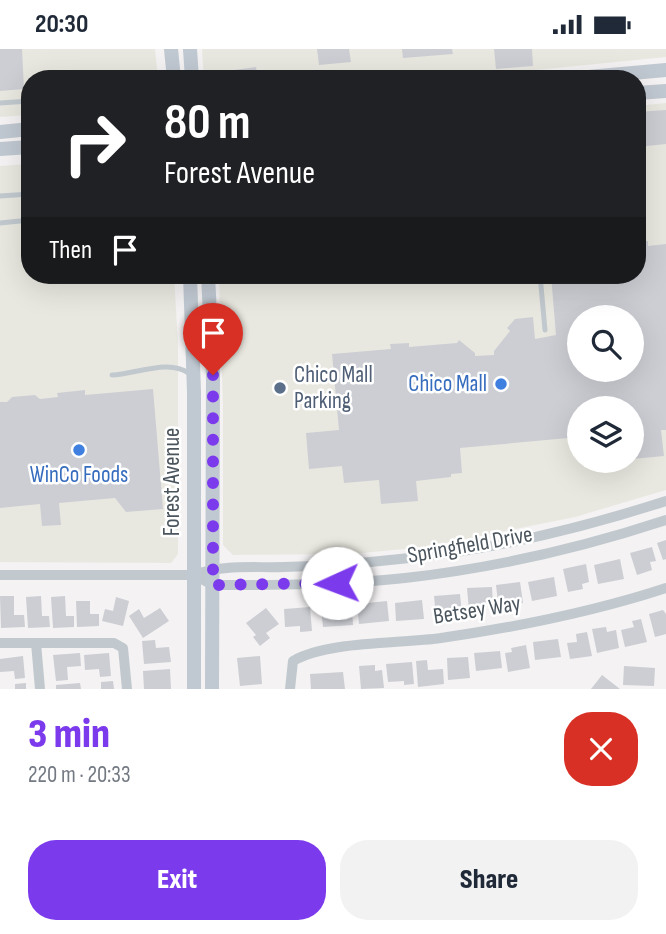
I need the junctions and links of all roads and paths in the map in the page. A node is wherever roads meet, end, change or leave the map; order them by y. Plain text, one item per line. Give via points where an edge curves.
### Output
1 (171, 49) edge
2 (190, 49) edge
3 (666, 69) edge
4 (173, 70) edge
5 (191, 70) edge
6 (646, 71) edge
7 (666, 91) edge
8 (646, 92) edge
9 (21, 101) edge
10 (0, 103) edge
11 (21, 130) edge
12 (0, 132) edge
13 (21, 148) edge
14 (0, 149) edge
15 (21, 195) edge
16 (0, 196) edge
17 (21, 221) edge
18 (0, 223) edge
19 (190, 284) edge
20 (208, 284) edge
21 (541, 284) edge
22 (545, 330) dead end
23 (112, 375) dead end
24 (194, 377) junction
25 (666, 501) edge
26 (666, 520) edge
27 (213, 568) junction
28 (0, 575) edge
29 (194, 575) junction
30 (213, 585) junction
31 (666, 588) edge
32 (0, 643) edge
33 (36, 643) junction
34 (40, 689) edge
35 (127, 689) edge
36 (194, 689) edge
37 (212, 689) edge
38 (290, 689) edge

1 - 4 street
2 - 5 street
3 - 6 street
7 - 8 street
9 - 10 lane
11 - 12 street
13 - 14 street
15 - 16 lane
17 - 18 lane
19 - 24 street, Forest Avenue
20 - 27 street, Forest Avenue
21 - 22 lane
23 - 24 lane via 160,367 180,368
24 - 29 street, Forest Avenue
25 - 27 street, Springfield Drive via 547,535 422,558
26 - 30 street, Springfield Drive via 566,549 456,571 337,583
27 - 29 street, Springfield Drive
27 - 30 street, Forest Avenue
28 - 29 street, Springfield Drive
29 - 30 street, Springfield Drive
29 - 36 street, Forest Avenue
30 - 37 street, Forest Avenue
31 - 38 street, Betsey Way via 526,624 324,649 293,661
32 - 33 street
33 - 34 street
33 - 35 street via 114,643 122,648

